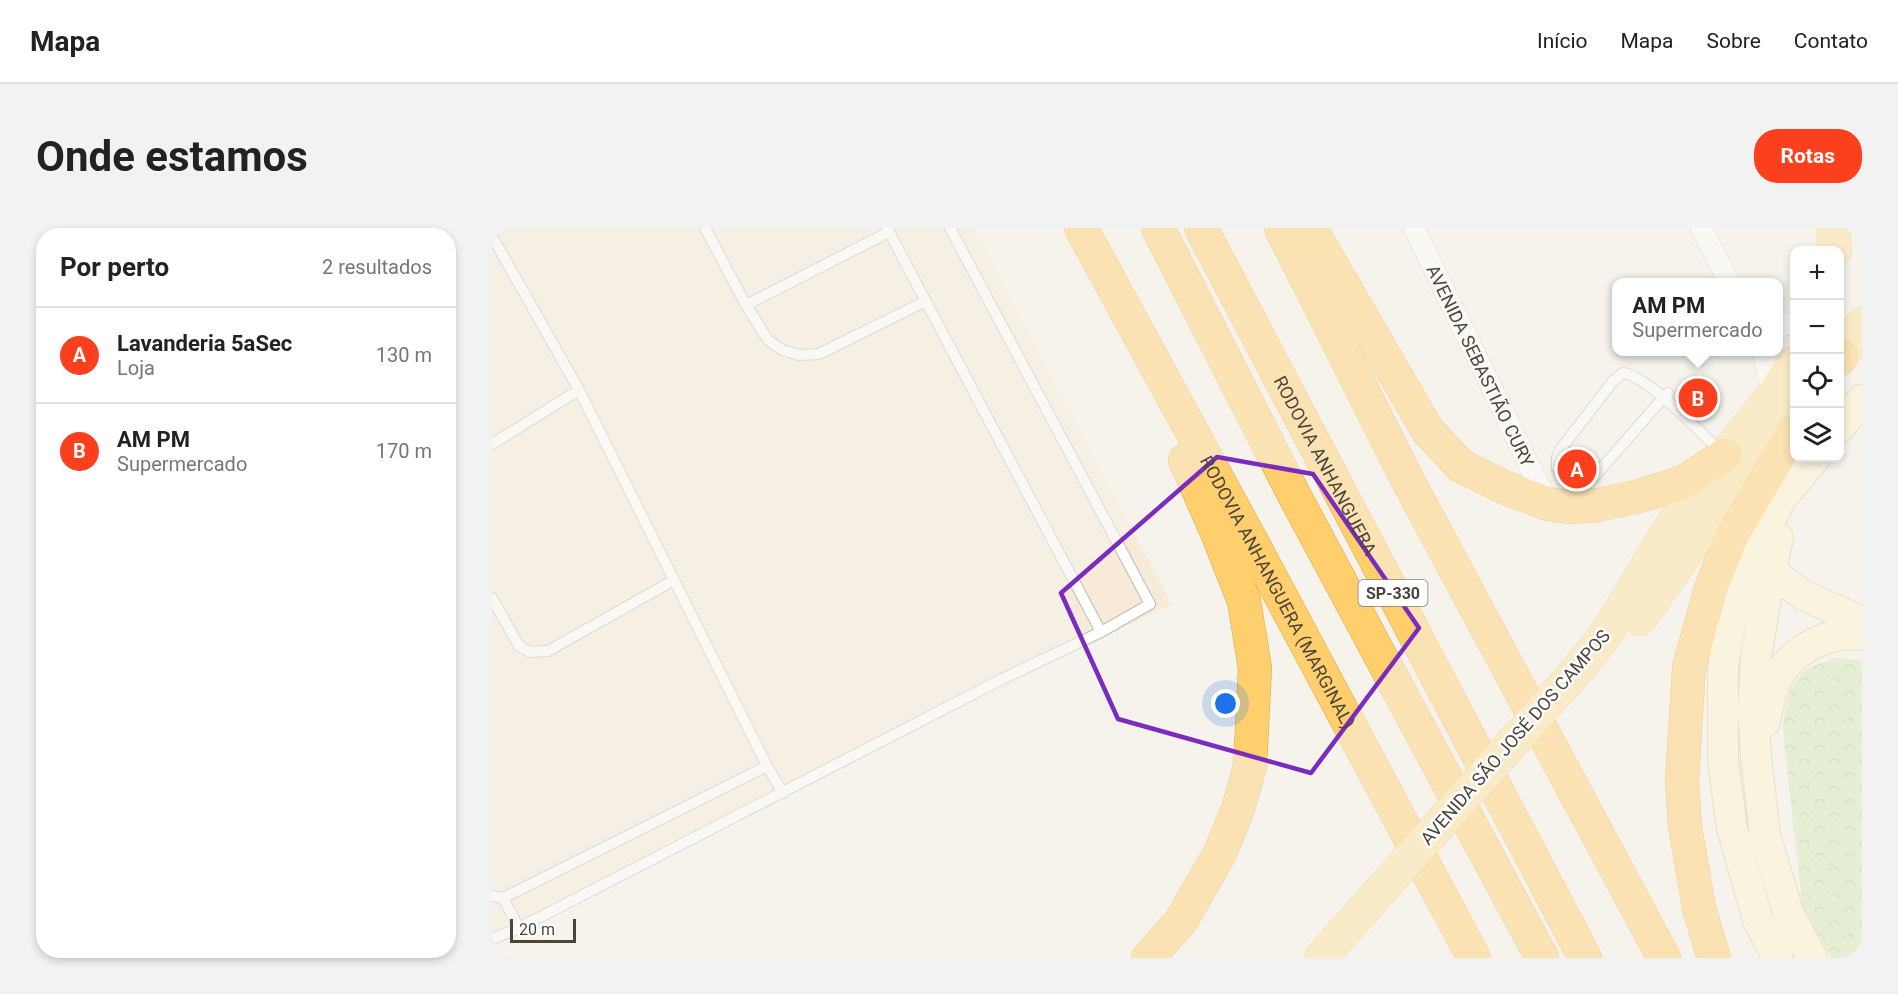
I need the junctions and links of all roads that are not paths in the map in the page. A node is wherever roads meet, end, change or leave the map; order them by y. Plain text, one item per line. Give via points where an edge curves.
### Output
1 (705, 228) edge
2 (950, 228) edge
3 (1081, 228) edge
4 (1158, 228) edge
5 (1201, 228) edge
6 (1281, 228) edge
7 (1310, 228) edge
8 (1414, 228) edge
9 (1701, 228) edge
10 (1833, 228) edge
11 (888, 230) edge
12 (492, 236) edge
13 (1835, 246) edge
14 (1727, 278) edge
15 (924, 302) junction
16 (746, 305) junction
17 (1862, 324) edge
18 (1843, 354) edge
19 (1765, 356) edge
20 (1790, 379) edge
21 (579, 390) junction
22 (1665, 395) junction
23 (1862, 400) edge
24 (1784, 404) edge
25 (1844, 422) edge
26 (1790, 437) edge
27 (492, 444) edge
28 (1725, 455) junction
29 (1812, 462) edge
30 (1548, 504) junction
31 (1760, 572) junction
32 (674, 580) junction
33 (492, 598) edge
34 (1862, 622) edge
35 (1101, 633) junction
36 (1862, 635) edge
37 (1587, 676) junction
38 (1756, 757) junction
39 (767, 766) junction
40 (783, 793) junction
41 (498, 897) edge
42 (519, 928) junction
43 (492, 939) edge
44 (1355, 941) edge
45 (1148, 958) edge
46 (1321, 958) edge
47 (1474, 958) edge
48 (1542, 958) edge
49 (1585, 958) edge
50 (1664, 958) edge
51 (1714, 958) edge
52 (1778, 958) edge
53 (1812, 958) edge

1 - 16 lane
2 - 35 lane via 1150,604
3 - 45 highway via 1216,530 1244,601 1255,668 1250,766 1238,809 1220,853 1181,921
3 - 47 highway, RODOVIA ANHANGUERA (MARGINAL)
4 - 48 highway, SP-330 via 1292,491
5 - 49 highway, RODOVIA ANHANGUERA / SP-330
6 - 50 highway via 1408,481
7 - 30 highway via 1428,431 1461,466
8 - 30 street, AVENIDA SEBASTIÃO CURY
9 - 14 street
10 - 13 main road
11 - 15 lane
11 - 16 lane
12 - 21 lane
15 - 16 lane via 819,354 799,356 768,340
15 - 35 lane
17 - 18 main road
19 - 24 street
20 - 24 main road, AVENIDA SÃO JOSÉ DOS CAMPOS
21 - 27 lane
21 - 32 lane
22 - 22 lane via 1595,476 1566,476 1557,468 1560,450 1623,373
22 - 28 lane
23 - 25 street
24 - 28 main road, AVENIDA SÃO JOSÉ DOS CAMPOS
24 - 37 main road, AVENIDA SÃO JOSÉ DOS CAMPOS via 1629,637
26 - 51 highway via 1732,535 1710,588 1689,667 1682,781 1685,826 1699,908
28 - 30 highway via 1684,482 1640,496 1598,505
28 - 37 main road, AVENIDA SÃO JOSÉ DOS CAMPOS via 1668,531 1608,631
29 - 31 street via 1791,486
31 - 34 street
31 - 38 street via 1753,710
31 - 52 street via 1731,621 1723,667 1724,762 1732,828 1758,920
32 - 33 lane via 548,651 530,652 519,646
32 - 39 lane
35 - 40 lane via 1002,679
36 - 38 street via 1840,635 1819,641 1787,664 1770,699
37 - 44 main road, AVENIDA SÃO JOSÉ DOS CAMPOS, bridge
38 - 53 street via 1765,835 1788,912
39 - 40 lane
39 - 41 lane
40 - 42 lane
41 - 42 lane
42 - 43 lane
44 - 46 main road, AVENIDA SÃO JOSÉ DOS CAMPOS

